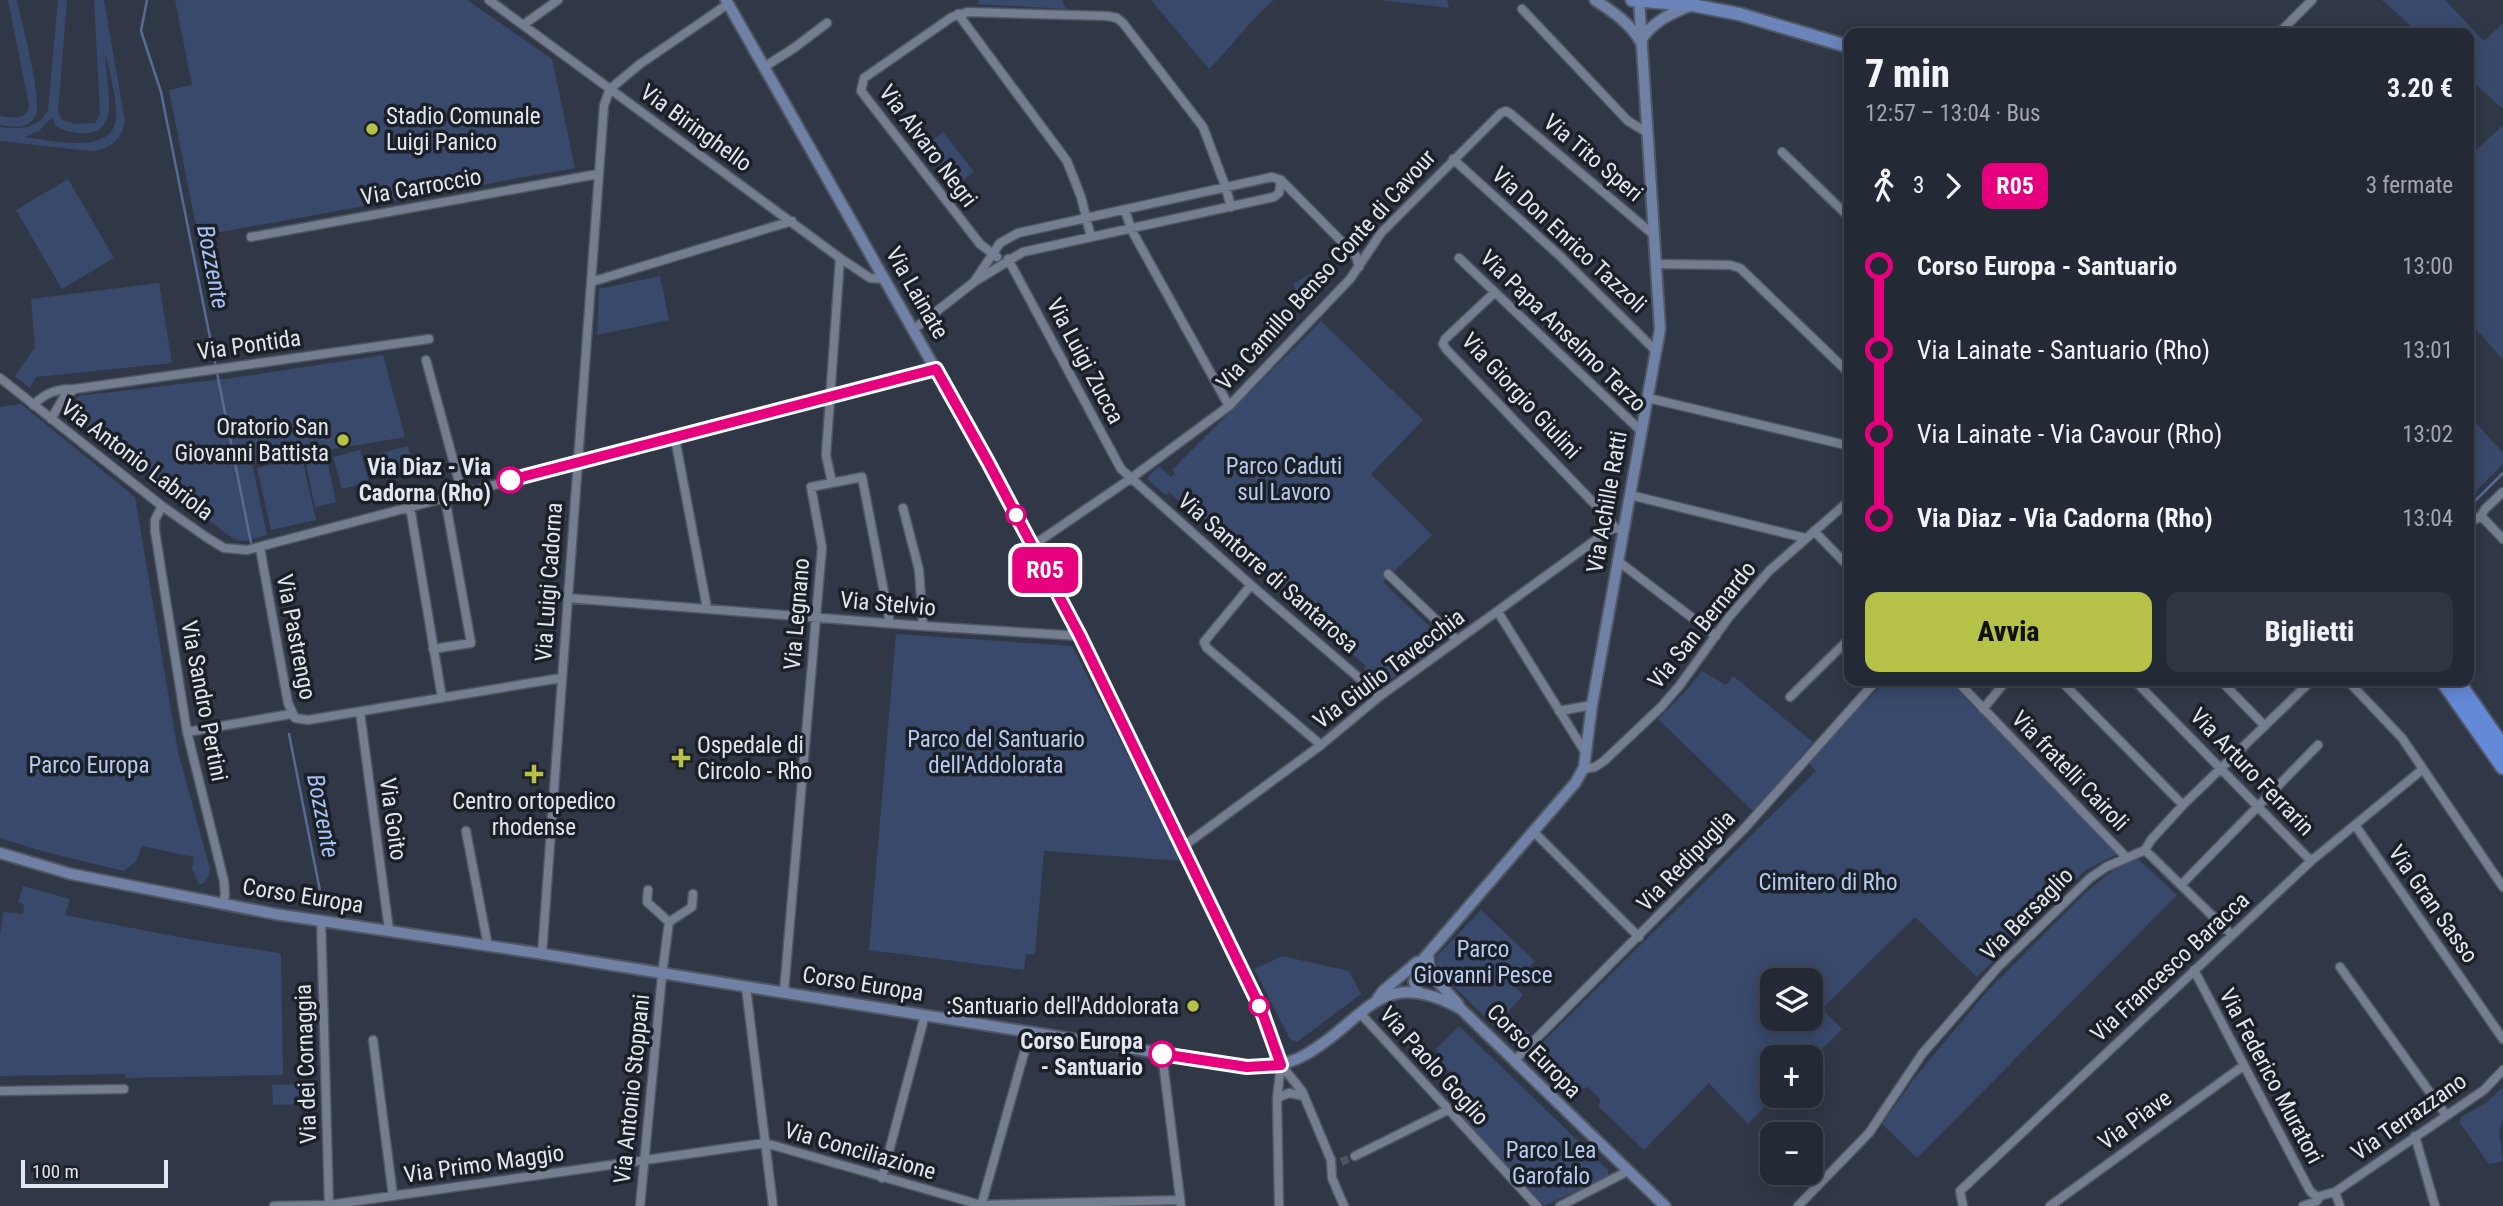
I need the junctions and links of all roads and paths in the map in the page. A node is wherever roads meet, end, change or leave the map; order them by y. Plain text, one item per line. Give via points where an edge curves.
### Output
1 (489, 0) edge
2 (558, 0) edge
3 (1595, 0) edge
4 (1632, 0) edge
5 (1639, 0) edge
6 (2312, 0) edge
7 (727, 2) edge
8 (1688, 3) edge
9 (1522, 9) dead end
10 (958, 14) junction
11 (827, 23) dead end
12 (523, 25) junction
13 (2284, 28) edge
14 (1640, 41) junction
15 (1844, 45) edge
16 (764, 67) junction
17 (610, 89) junction
18 (1506, 111) joint
19 (1648, 133) junction
20 (1783, 152) dead end
21 (1453, 159) junction
22 (598, 174) junction
23 (1281, 180) junction
24 (1226, 188) junction
25 (1231, 207) junction
26 (1125, 210) junction
27 (1844, 212) edge
28 (1087, 218) junction
29 (792, 221) junction
30 (1131, 229) junction
31 (1655, 236) junction
32 (251, 237) dead end
33 (1091, 237) junction
34 (1000, 243) junction
35 (993, 254) junction
36 (840, 258) junction
37 (1459, 258) dead end
38 (1008, 259) junction
39 (1656, 264) junction
40 (1359, 267) junction
41 (884, 279) junction
42 (591, 282) junction
43 (974, 282) junction
44 (1494, 293) junction
45 (914, 329) junction
46 (429, 339) dead end
47 (1657, 351) junction
48 (426, 360) dead end
49 (1844, 368) edge
50 (936, 369) junction
51 (0, 377) edge
52 (75, 389) junction
53 (830, 395) junction
54 (1648, 398) junction
55 (33, 405) junction
56 (1229, 405) junction
57 (51, 419) junction
58 (1642, 432) junction
59 (675, 438) junction
60 (1844, 445) edge
61 (577, 463) junction
62 (1130, 479) junction
63 (832, 483) junction
64 (2503, 492) edge
65 (462, 493) junction
66 (1630, 495) junction
67 (445, 498) junction
68 (1844, 505) edge
69 (162, 506) junction
70 (410, 507) junction
71 (903, 508) dead end
72 (2481, 516) junction
73 (2474, 520) edge
74 (1619, 529) junction
75 (1814, 531) junction
76 (1805, 538) junction
77 (2503, 539) edge
78 (1032, 546) junction
79 (260, 548) junction
80 (1618, 561) junction
81 (1844, 562) edge
82 (1388, 574) dead end
83 (1251, 585) junction
84 (567, 598) junction
85 (707, 608) junction
86 (1499, 612) junction
87 (815, 617) junction
88 (890, 623) junction
89 (923, 626) junction
90 (1080, 636) junction
91 (1716, 636) junction
92 (1457, 640) junction
93 (1844, 644) edge
94 (433, 649) junction
95 (561, 678) junction
96 (1872, 686) edge
97 (1962, 686) edge
98 (2002, 686) edge
99 (2066, 686) edge
100 (2140, 686) edge
101 (2226, 686) edge
102 (2306, 686) edge
103 (2353, 686) edge
104 (2446, 686) edge
105 (2460, 686) edge
106 (1380, 696) junction
107 (1790, 697) dead end
108 (442, 698) junction
109 (1592, 705) junction
110 (1983, 709) junction
111 (1559, 711) junction
112 (360, 712) junction
113 (291, 714) junction
114 (2264, 725) junction
115 (187, 732) junction
116 (1321, 745) junction
117 (2318, 745) dead end
118 (2503, 747) edge
119 (1585, 752) junction
120 (2503, 767) edge
121 (2221, 768) junction
122 (1583, 769) junction
123 (2423, 769) junction
124 (2183, 805) junction
125 (2258, 805) junction
126 (2355, 825) junction
127 (466, 831) dead end
128 (1533, 831) junction
129 (1181, 848) junction
130 (2145, 850) junction
131 (0, 853) edge
132 (2127, 858) junction
133 (2311, 861) junction
134 (2181, 885) junction
135 (2503, 887) edge
136 (648, 891) dead end
137 (693, 894) dead end
138 (222, 904) junction
139 (321, 921) junction
140 (669, 922) junction
141 (389, 930) junction
142 (2232, 935) junction
143 (1639, 937) junction
144 (488, 946) junction
145 (542, 954) junction
146 (1428, 954) junction
147 (2340, 967) dead end
148 (2194, 970) junction
149 (662, 975) junction
150 (746, 987) junction
151 (783, 992) junction
152 (1418, 992) junction
153 (1376, 1001) junction
154 (1461, 1009) junction
155 (1360, 1013) junction
156 (925, 1015) junction
157 (1030, 1032) junction
158 (373, 1040) dead end
159 (2503, 1040) edge
160 (1162, 1054) junction
161 (1514, 1061) junction
162 (1281, 1065) junction
163 (2242, 1066) junction
164 (2503, 1070) edge
165 (124, 1088) dead end
166 (0, 1091) edge
167 (1304, 1096) junction
168 (1276, 1098) junction
169 (1448, 1110) junction
170 (2446, 1115) junction
171 (2416, 1136) junction
172 (765, 1143) junction
173 (1355, 1156) tunnel mouth
174 (643, 1159) junction
175 (1340, 1162) tunnel mouth
176 (1331, 1166) junction
177 (1629, 1171) junction
178 (882, 1178) junction
179 (2335, 1192) junction
180 (393, 1196) junction
181 (2317, 1202) edge
182 (1181, 1203) edge
183 (329, 1205) edge
184 (981, 1205) edge
185 (274, 1206) edge
186 (640, 1206) edge
187 (773, 1206) edge
188 (1279, 1206) edge
189 (1345, 1206) edge
190 (1537, 1206) edge
191 (1560, 1206) edge
192 (1665, 1206) edge
193 (1798, 1206) edge
194 (1963, 1206) edge
195 (2050, 1206) edge
196 (2303, 1206) edge
197 (2340, 1206) edge
198 (2435, 1206) edge

1 - 12 street, Via Biringhello
2 - 12 street
3 - 14 street via 1629,26
4 - 5 main road
5 - 8 main road
5 - 14 street, Via Achille Ratti
6 - 13 street
7 - 16 street, Via Lainate
7 - 17 street
8 - 14 street via 1654,24
8 - 15 main road
9 - 19 street via 1628,121
10 - 24 street via 1117,18 1203,127
10 - 28 street via 1067,161
10 - 35 street, Via Alvaro Negri via 864,78 861,91 980,244
11 - 16 street
12 - 17 street, Via Biringhello
14 - 19 street, Via Achille Ratti
16 - 41 street, Via Lainate
17 - 22 street, Via Luigi Cadorna via 604,105
17 - 29 street, Via Biringhello
18 - 21 street, Via Camillo Benso Conte di Cavour
18 - 31 street, Via Tito Speri
19 - 31 street, Via Achille Ratti
20 - 27 street
21 - 40 street, Via Camillo Benso Conte di Cavour via 1381,233
21 - 47 street, Via Don Enrico Tazzoli
22 - 32 street, Via Carroccio
22 - 42 street, Via Luigi Cadorna
23 - 24 street via 1272,177
23 - 25 street via 1274,197
23 - 40 street via 1356,256
24 - 25 street
24 - 26 street
25 - 30 street
26 - 28 street
26 - 30 street
28 - 33 street
28 - 34 street via 1018,233
29 - 36 street, Via Biringhello
29 - 42 street
30 - 33 street
30 - 56 street
31 - 39 street, Via Achille Ratti
33 - 38 street
34 - 35 street
34 - 38 street via 1000,251
35 - 38 street
35 - 43 street
36 - 41 street, Via Biringhello via 870,278
36 - 53 street
37 - 44 street, Via Papa Anselmo Terzo
38 - 43 street
38 - 62 street, Via Luigi Zucca
39 - 47 street, Via Achille Ratti
39 - 49 street via 1730,264 1740,268
40 - 56 street, Via Camillo Benso Conte di Cavour
41 - 45 street, Via Lainate
42 - 61 street, Via Luigi Cadorna
43 - 45 street
44 - 58 street, Via Papa Anselmo Terzo
44 - 74 street, Via Giorgio Giulini via 1443,344
45 - 50 street, Via Lainate
46 - 52 street, Via Pontida
47 - 54 street, Via Achille Ratti
48 - 65 street
50 - 53 street, Via Antonio Labriola
50 - 78 street, Via Lainate
51 - 55 street, Via Antonio Labriola
52 - 55 street, Via Pontida via 51,391
52 - 57 street via 64,397
53 - 59 street, Via Antonio Labriola
53 - 63 street via 826,455
54 - 58 street, Via Achille Ratti
54 - 60 street
55 - 57 street, Via Antonio Labriola
56 - 62 street, Via Camillo Benso Conte di Cavour
57 - 69 street, Via Antonio Labriola
58 - 66 street, Via Achille Ratti
59 - 61 street, Via Antonio Labriola
59 - 85 street
61 - 65 street, Via Antonio Labriola
61 - 84 street, Via Luigi Cadorna
62 - 78 street, Via Camillo Benso Conte di Cavour
62 - 83 street, Via Santorre di Santarosa
63 - 87 street, Via Legnano via 811,487 822,547
63 - 88 street, Via Legnano via 862,477
64 - 72 street
65 - 67 street, Via Antonio Labriola
66 - 74 street, Via Achille Ratti
66 - 76 street
67 - 70 street, Via Antonio Labriola
67 - 94 street via 471,643
68 - 75 street, Via San Bernardo
69 - 79 street, Via Antonio Labriola via 224,548
69 - 115 street, Via Sandro Pertini via 155,531
70 - 79 street, Via Antonio Labriola
70 - 94 street
71 - 89 street via 919,570
72 - 73 street
72 - 77 street
74 - 80 street, Via Achille Ratti
74 - 86 street, Via Giulio Tavecchia
75 - 76 street, Via San Bernardo
75 - 81 street
76 - 91 street, Via San Bernardo via 1769,571
78 - 90 street, Via Lainate
79 - 113 street, Via Pastrengo
80 - 91 street
80 - 109 street, Via Achille Ratti
82 - 92 street
83 - 106 street, Via Santorre di Santarosa
83 - 116 street via 1204,642
84 - 85 street, Via Stelvio
84 - 95 street, Via Luigi Cadorna
85 - 87 street, Via Stelvio
86 - 92 street, Via Giulio Tavecchia
86 - 111 street
87 - 88 street, Via Stelvio
87 - 151 street, Via Legnano
88 - 89 street, Via Stelvio
89 - 90 street, Via Stelvio
90 - 129 street, Via Lainate
91 - 122 street, Via San Bernardo via 1661,707 1604,761
92 - 106 street, Via Giulio Tavecchia
93 - 107 street
94 - 108 street
95 - 108 street
95 - 145 street, Via Luigi Cadorna
96 - 143 street, Via Redipuglia via 1743,830
97 - 110 street, Via fratelli Cairoli
98 - 110 street
99 - 124 street
100 - 121 street, Via Arturo Ferrarin
101 - 114 street
102 - 114 street, Via Bersaglio
103 - 123 street via 2402,738
104 - 120 highway
105 - 118 highway
106 - 116 street, Via Giulio Tavecchia
108 - 112 street
109 - 111 street
109 - 119 street, Via Achille Ratti
110 - 132 street, Via fratelli Cairoli
111 - 119 street
112 - 113 street, Via Pastrengo via 308,720
112 - 141 street, Via Goito
113 - 115 street
114 - 121 street, Via Bersaglio
115 - 138 street, Via Sandro Pertini via 224,881
116 - 129 street, Via Giulio Tavecchia
117 - 125 street
119 - 122 street, Via Achille Ratti
121 - 124 street, Via Bersaglio
121 - 125 street, Via Arturo Ferrarin
122 - 128 street, Via Achille Ratti
123 - 126 street, Via Francesco Baracca
123 - 135 street
124 - 130 street, Via Bersaglio
125 - 133 street, Via Arturo Ferrarin
125 - 134 street
126 - 133 street, Via Francesco Baracca
126 - 159 street, Via Gran Sasso
127 - 144 street
128 - 143 street
128 - 146 street, Via Achille Ratti
129 - 162 street, Via Lainate via 1261,1009
130 - 132 street, Via Bersaglio
130 - 134 street, Via fratelli Cairoli
131 - 138 street, Corso Europa via 71,874
132 - 193 street, Via Bersaglio via 2090,878 1998,967 1922,1054 1863,1139
133 - 142 street, Via Francesco Baracca
134 - 142 street, Via fratelli Cairoli
136 - 140 street via 647,902
137 - 140 street via 692,907
138 - 139 street, Corso Europa
139 - 141 street, Corso Europa
139 - 183 street, Via dei Cornaggia
140 - 149 street, Via Antonio Stoppani
141 - 144 street, Corso Europa
142 - 148 street, Via Francesco Baracca
143 - 161 street, Via Redipuglia
144 - 145 street, Corso Europa
145 - 149 street, Corso Europa
146 - 152 street, Via Achille Ratti
146 - 153 street, Via Achille Ratti
146 - 154 street via 1430,973
147 - 170 street
148 - 163 street, Via Federico Muratori
148 - 194 street, Via Francesco Baracca via 1961,1191
149 - 150 street, Corso Europa
149 - 174 street, Via Antonio Stoppani
150 - 151 street, Corso Europa
150 - 172 street
151 - 156 street, Corso Europa
152 - 153 street, Corso Europa
152 - 154 street, Corso Europa
153 - 155 street, Corso Europa
154 - 161 street, Corso Europa
155 - 162 street, Corso Europa via 1317,1048
155 - 169 street, Via Paolo Goglio
156 - 157 street, Corso Europa
156 - 178 street
157 - 160 street, Corso Europa
157 - 184 street
158 - 180 street
160 - 162 street, Corso Europa via 1247,1067
160 - 182 street
161 - 177 street, Corso Europa
162 - 167 street
162 - 168 street
163 - 181 street, Via Federico Muratori
163 - 195 street, Via Piave
164 - 170 street, Via Terrazzano via 2484,1090
165 - 166 street
167 - 168 street via 1289,1093
167 - 176 street
168 - 188 street
169 - 173 street
169 - 190 street, Via Paolo Goglio
170 - 171 street, Via Terrazzano
171 - 179 street, Via Terrazzano
171 - 198 street
172 - 174 street, Via Conciliazione
172 - 178 street, Via Conciliazione
172 - 187 street
174 - 180 street, Via Primo Maggio
174 - 186 street, Via Antonio Stoppani
175 - 176 street
176 - 189 street
177 - 191 street
177 - 192 street, Corso Europa
178 - 184 street, Via Conciliazione
179 - 181 street, Via Terrazzano
179 - 197 street
180 - 183 street, Via Primo Maggio
181 - 196 street, Via Terrazzano
182 - 184 street, Via Conciliazione
183 - 185 street, Via Primo Maggio

